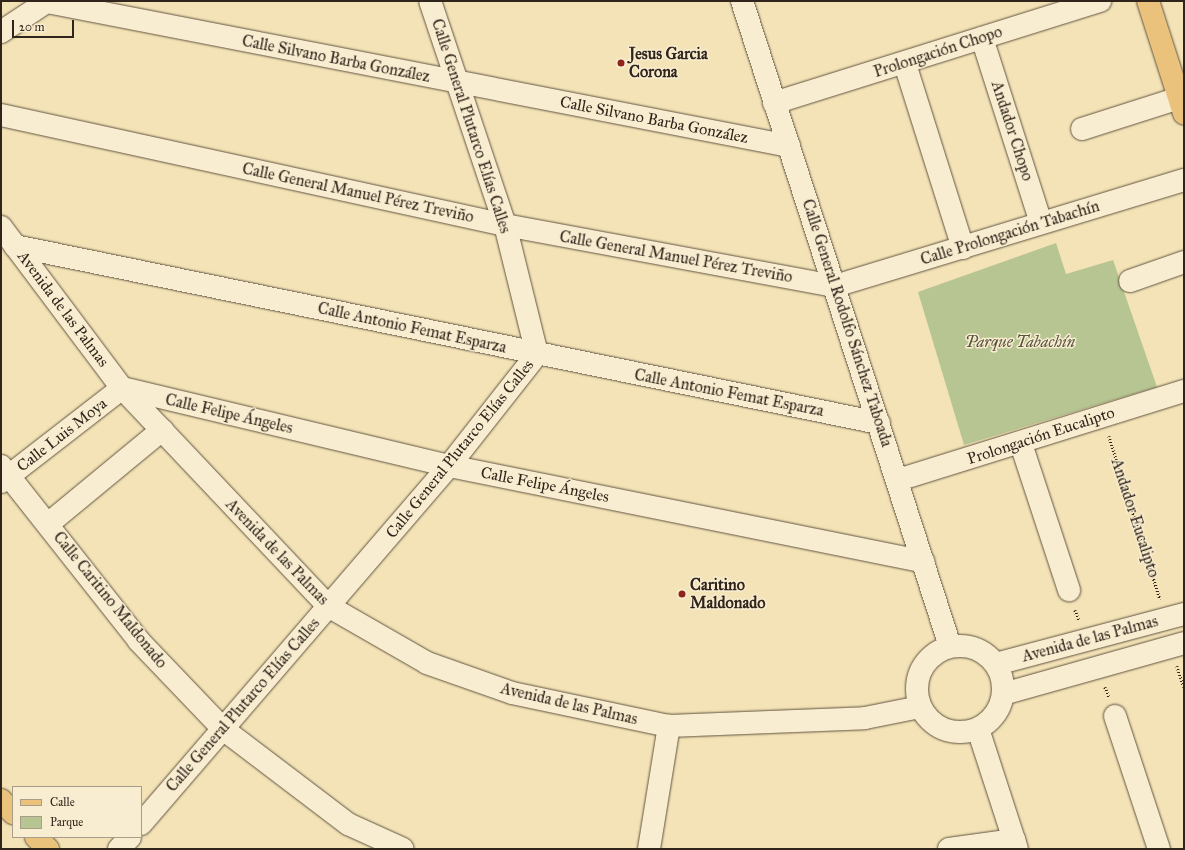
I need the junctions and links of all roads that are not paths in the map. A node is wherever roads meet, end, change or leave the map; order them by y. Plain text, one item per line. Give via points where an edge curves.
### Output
1 (430, 1) edge
2 (742, 1) edge
3 (1100, 1) edge
4 (1148, 1) edge
5 (48, 2) edge
6 (1, 32) edge
7 (982, 38) junction
8 (905, 64) junction
9 (459, 83) junction
10 (774, 103) junction
11 (1182, 106) edge
12 (1, 115) edge
13 (1082, 129) dead end
14 (789, 146) junction
15 (1184, 180) edge
16 (1041, 223) junction
17 (505, 225) junction
18 (1, 227) edge
19 (15, 246) junction
20 (963, 248) junction
21 (1184, 262) edge
22 (1130, 280) dead end
23 (835, 286) junction
24 (537, 354) junction
25 (122, 388) junction
26 (1184, 391) edge
27 (879, 423) junction
28 (162, 430) junction
29 (1021, 444) junction
30 (449, 466) junction
31 (4, 475) edge
32 (898, 480) junction
33 (48, 524) junction
34 (923, 562) junction
35 (1069, 590) road end
36 (328, 606) junction
37 (1175, 617) edge
38 (1184, 643) edge
39 (950, 646) junction
40 (996, 664) junction
41 (1003, 694) junction
42 (920, 707) junction
43 (1115, 716) road end
44 (669, 726) junction
45 (223, 729) junction
46 (978, 729) junction
47 (1, 800) edge
48 (12, 812) edge
49 (142, 823) edge
50 (37, 838) edge
51 (129, 838) edge
52 (1016, 845) edge
53 (48, 849) edge
54 (119, 849) edge
55 (403, 849) edge
56 (649, 849) edge
57 (949, 849) edge
58 (1160, 849) edge

1 - 9 street, Calle General Plutarco Elías Calles
2 - 10 street, Calle General Rodolfo Sánchez Taboada
3 - 7 street, Prolongación Chopo
4 - 11 main road
5 - 6 street
5 - 9 street, Calle Silvano Barba González
7 - 8 street, Prolongación Chopo
7 - 16 street, Andador Chopo
8 - 10 street, Prolongación Chopo
8 - 20 street
9 - 14 street, Calle Silvano Barba González
9 - 17 street, Calle General Plutarco Elías Calles
10 - 14 street, Calle General Rodolfo Sánchez Taboada
11 - 13 street
12 - 17 street, Calle General Manuel Pérez Treviño
14 - 23 street, Calle General Rodolfo Sánchez Taboada
15 - 16 street, Calle Prolongación Tabachín
16 - 20 street, Calle Prolongación Tabachín
17 - 23 street, Calle General Manuel Pérez Treviño
17 - 24 street, Calle General Plutarco Elías Calles
18 - 19 street, Avenida de las Palmas
19 - 24 street, Calle Antonio Femat Esparza
19 - 25 street, Avenida de las Palmas
20 - 23 street, Calle Prolongación Tabachín
21 - 22 street
23 - 27 street, Calle General Rodolfo Sánchez Taboada
24 - 27 street, Calle Antonio Femat Esparza
24 - 30 street, Calle General Plutarco Elías Calles
25 - 28 street, Avenida de las Palmas
25 - 30 street, Calle Felipe Ángeles
25 - 31 street, Calle Luis Moya
26 - 29 street, Prolongación Eucalipto
27 - 32 street, Calle General Rodolfo Sánchez Taboada
28 - 33 street
28 - 36 street, Avenida de las Palmas
29 - 32 street, Prolongación Eucalipto
29 - 35 street
30 - 34 street, Calle Felipe Ángeles
30 - 36 street, Calle General Plutarco Elías Calles
31 - 33 street, Calle Caritino Maldonado
32 - 34 street, Calle General Rodolfo Sánchez Taboada
33 - 45 street, Calle Caritino Maldonado via 139,641
34 - 39 street, Calle General Rodolfo Sánchez Taboada
36 - 44 street, Avenida de las Palmas via 427,663 512,692
36 - 45 street, Calle General Plutarco Elías Calles
37 - 40 street, Avenida de las Palmas
38 - 41 street, Avenida de las Palmas
39 - 40 street via 966,646 980,650
39 - 42 street via 925,662 918,679
40 - 41 street
41 - 46 street via 998,709
42 - 44 street, Avenida de las Palmas via 865,718
42 - 46 street via 937,726 950,732
43 - 58 street
44 - 56 street
45 - 49 street, Calle General Plutarco Elías Calles
45 - 55 street, Calle Caritino Maldonado via 348,824
46 - 52 street
47 - 48 main road
50 - 53 main road
51 - 54 street
52 - 57 street

